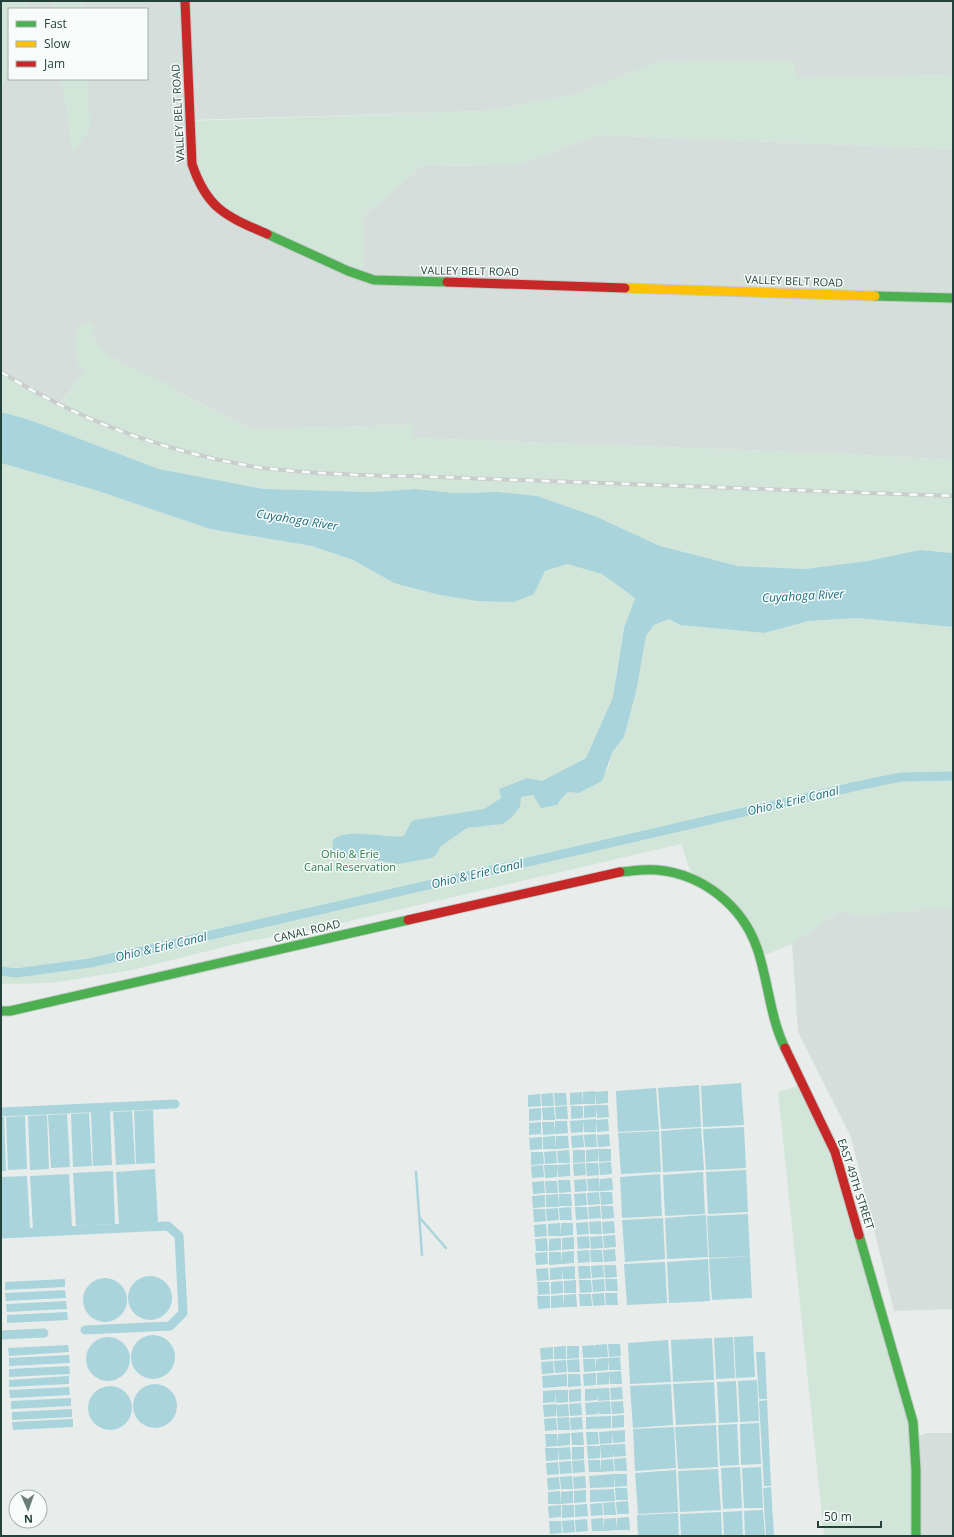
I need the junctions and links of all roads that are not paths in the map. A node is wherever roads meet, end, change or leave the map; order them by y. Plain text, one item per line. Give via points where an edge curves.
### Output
1 (185, 1) edge
2 (953, 298) edge
3 (618, 872) joint
4 (1, 1011) edge
5 (916, 1536) edge

1 - 2 street, VALLEY BELT ROAD via 192,164 198,184 217,209 229,217 348,271 374,280
3 - 4 street, CANAL ROAD
3 - 5 street, EAST 49TH STREET via 656,870 675,873 703,884 725,898 742,916 757,947 782,1042 835,1152 913,1422

